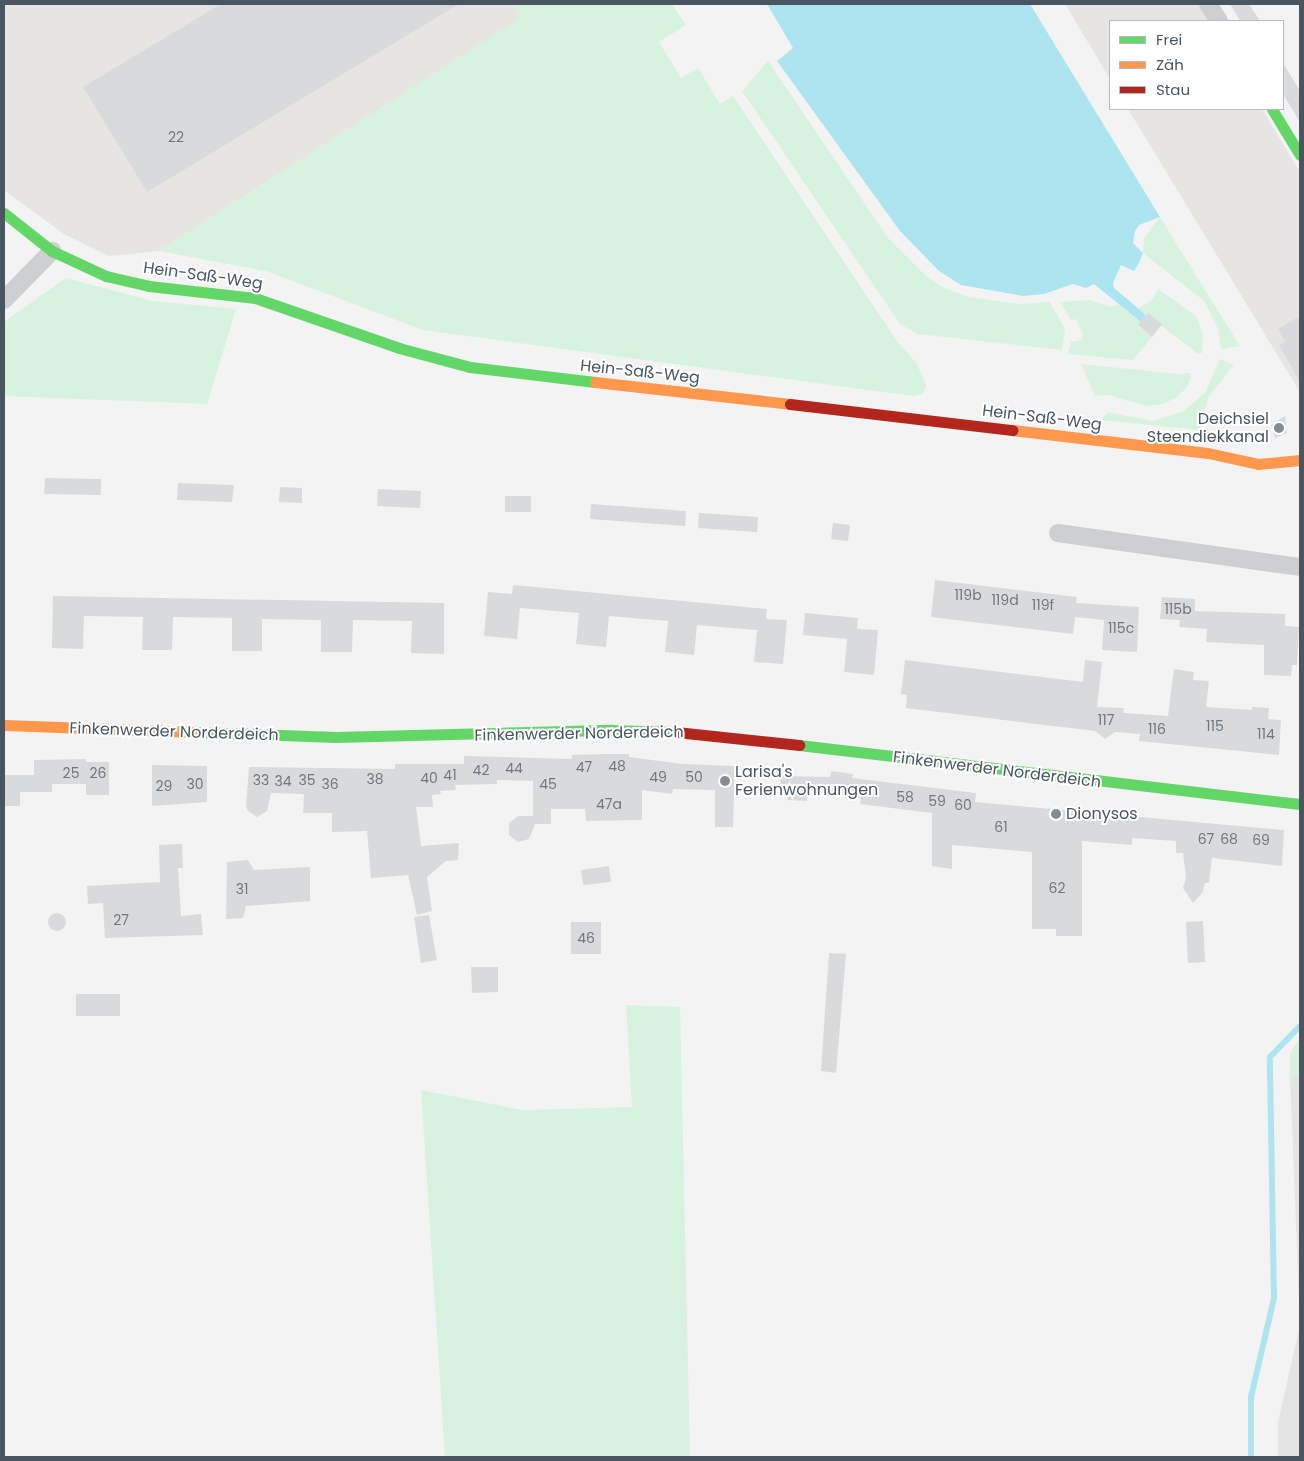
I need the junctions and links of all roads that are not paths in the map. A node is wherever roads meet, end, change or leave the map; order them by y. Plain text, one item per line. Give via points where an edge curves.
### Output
1 (1208, 4) edge
2 (1217, 20) edge
3 (1273, 110) edge
4 (1300, 155) edge
5 (4, 213) edge
6 (52, 251) junction
7 (4, 300) edge
8 (1300, 460) edge
9 (1058, 533) dead end
10 (1300, 567) edge
11 (4, 725) edge
12 (1300, 804) edge

1 - 2 street
3 - 4 street
5 - 6 street, Hein-Saß-Weg
6 - 7 street
6 - 8 street, Hein-Saß-Weg via 84,268 114,278 149,286 255,298 399,348 501,373 1208,453 1258,464
9 - 10 street
11 - 12 street, Finkenwerder Norderdeich via 336,737 612,730 691,732

